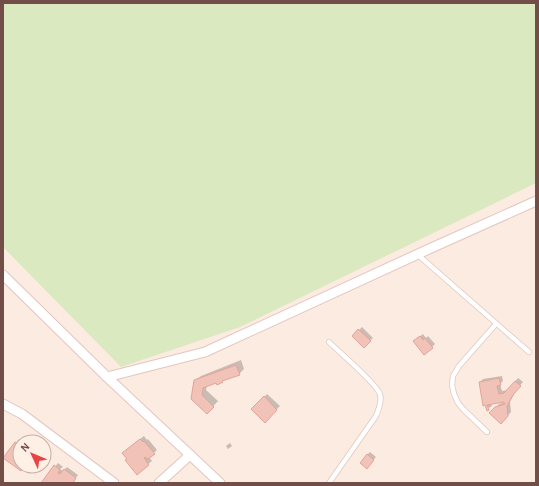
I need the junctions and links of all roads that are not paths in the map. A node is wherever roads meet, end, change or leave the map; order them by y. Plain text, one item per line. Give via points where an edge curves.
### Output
1 (536, 201) edge
2 (417, 254) junction
3 (3, 275) edge
4 (496, 324) junction
5 (329, 342) dead end
6 (529, 352) dead end
7 (107, 377) junction
8 (3, 404) edge
9 (487, 432) dead end
10 (190, 455) junction
11 (114, 483) edge
12 (159, 483) edge
13 (220, 483) edge
14 (330, 483) edge

1 - 2 street
2 - 4 lane
2 - 7 street via 205,352
3 - 7 street
4 - 6 lane
4 - 9 lane via 459,366 453,376 452,385 458,402
5 - 14 lane via 380,394 376,416
7 - 10 street
8 - 11 street via 22,414
10 - 12 street
10 - 13 street

